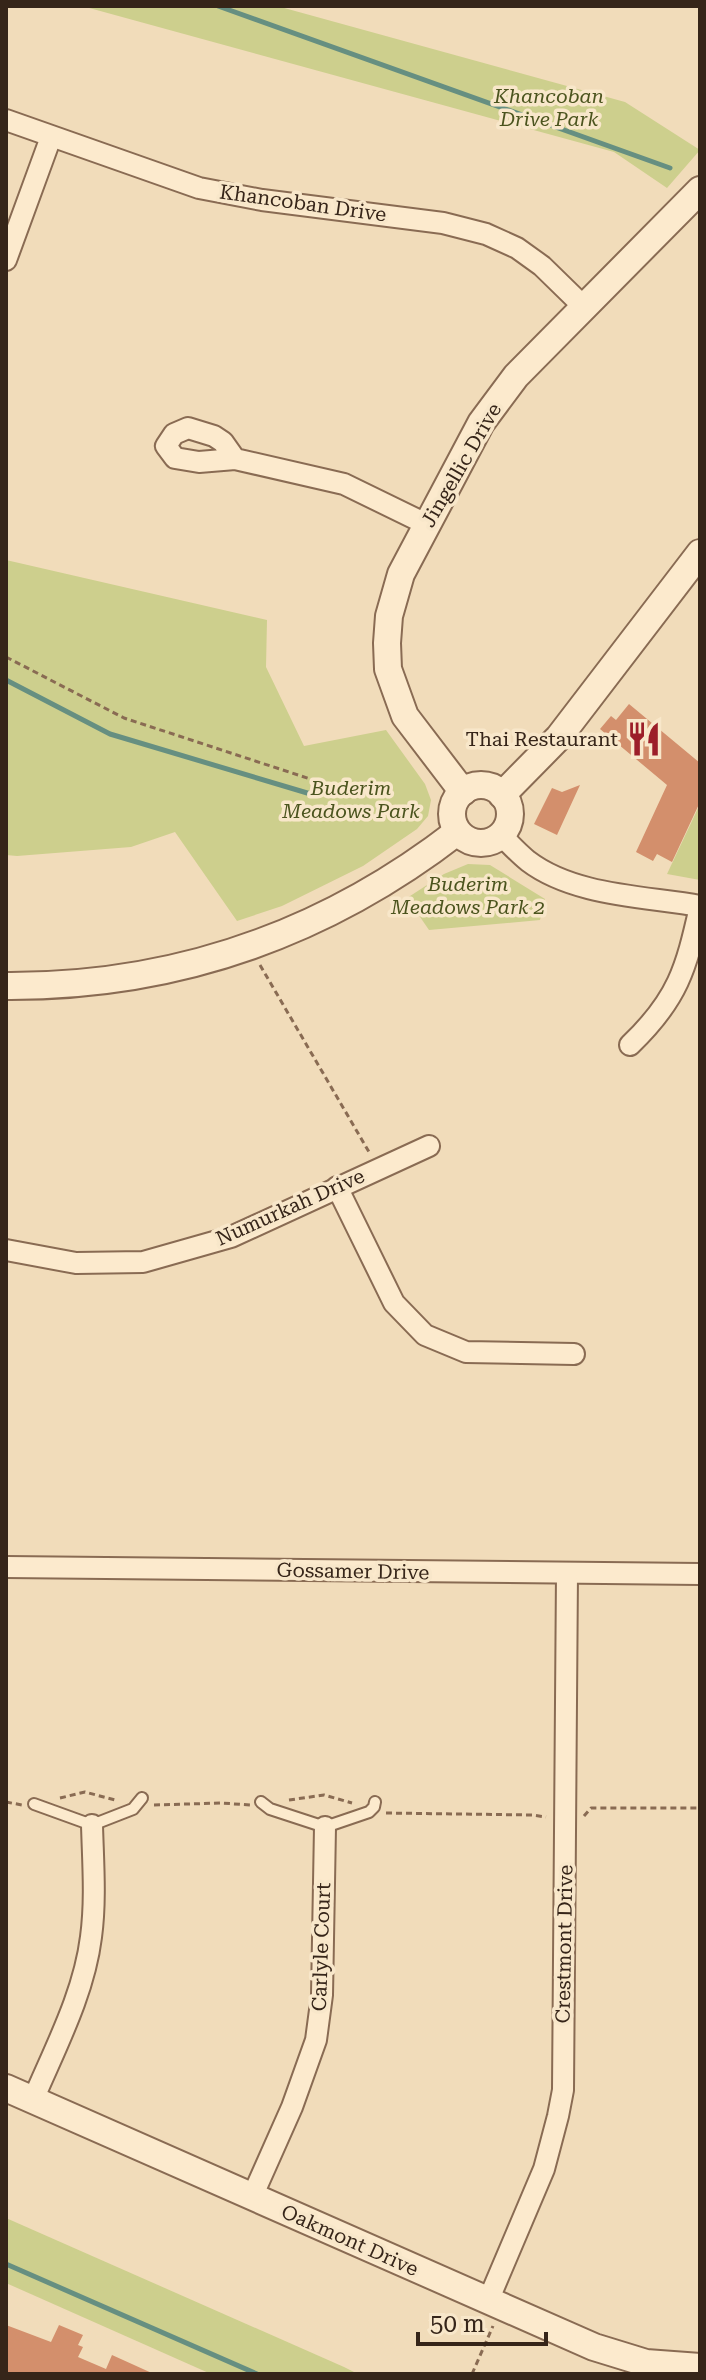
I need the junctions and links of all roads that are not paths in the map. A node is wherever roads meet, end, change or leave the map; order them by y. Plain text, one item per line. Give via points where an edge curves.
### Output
1 (6, 120) edge
2 (51, 137) junction
3 (700, 190) edge
4 (6, 260) edge
5 (584, 307) junction
6 (235, 459) dead end
7 (426, 524) junction
8 (700, 553) edge
9 (463, 792) junction
10 (502, 795) junction
11 (457, 832) junction
12 (501, 835) junction
13 (700, 906) edge
14 (6, 986) edge
15 (630, 1045) dead end
16 (429, 1146) dead end
17 (337, 1187) junction
18 (6, 1250) edge
19 (574, 1354) dead end
20 (6, 1567) edge
21 (567, 1573) junction
22 (700, 1574) edge
23 (142, 1798) dead end
24 (261, 1802) dead end
25 (375, 1802) dead end
26 (34, 1804) dead end
27 (92, 1825) junction
28 (325, 1827) junction
29 (6, 2088) edge
30 (33, 2100) junction
31 (252, 2197) junction
32 (491, 2313) junction
33 (700, 2367) edge

1 - 2 street, Khancoban Drive
2 - 4 street
2 - 5 street, Khancoban Drive via 199,188 443,223 486,234 542,266
3 - 5 street, Jingellic Drive
5 - 7 street, Jingellic Drive via 516,376 481,423
6 - 7 street via 344,484
7 - 9 street, Jingellic Drive via 401,574 389,616 388,669 405,716
8 - 10 street via 559,737
9 - 10 street via 479,785
9 - 11 street via 451,815
10 - 12 street via 509,820
11 - 12 street via 483,844
11 - 14 street via 358,899 287,934 130,978
12 - 13 street via 561,880
13 - 15 street via 675,989
16 - 17 street, Numurkah Drive
17 - 18 street, Numurkah Drive via 231,1237 143,1262 76,1263
17 - 19 street via 394,1303 425,1335 466,1352
20 - 21 street, Gossamer Drive
21 - 22 street, Gossamer Drive
21 - 32 street, Crestmont Drive via 563,2090 544,2169
23 - 27 lane via 133,1809
24 - 28 lane
25 - 28 lane via 369,1812
26 - 27 lane
27 - 30 street via 88,1955
28 - 31 street, Carlyle Court via 322,1995 316,2040
29 - 30 street, Oakmont Drive
30 - 31 street, Oakmont Drive
31 - 32 street, Oakmont Drive
32 - 33 street, Oakmont Drive via 623,2358

